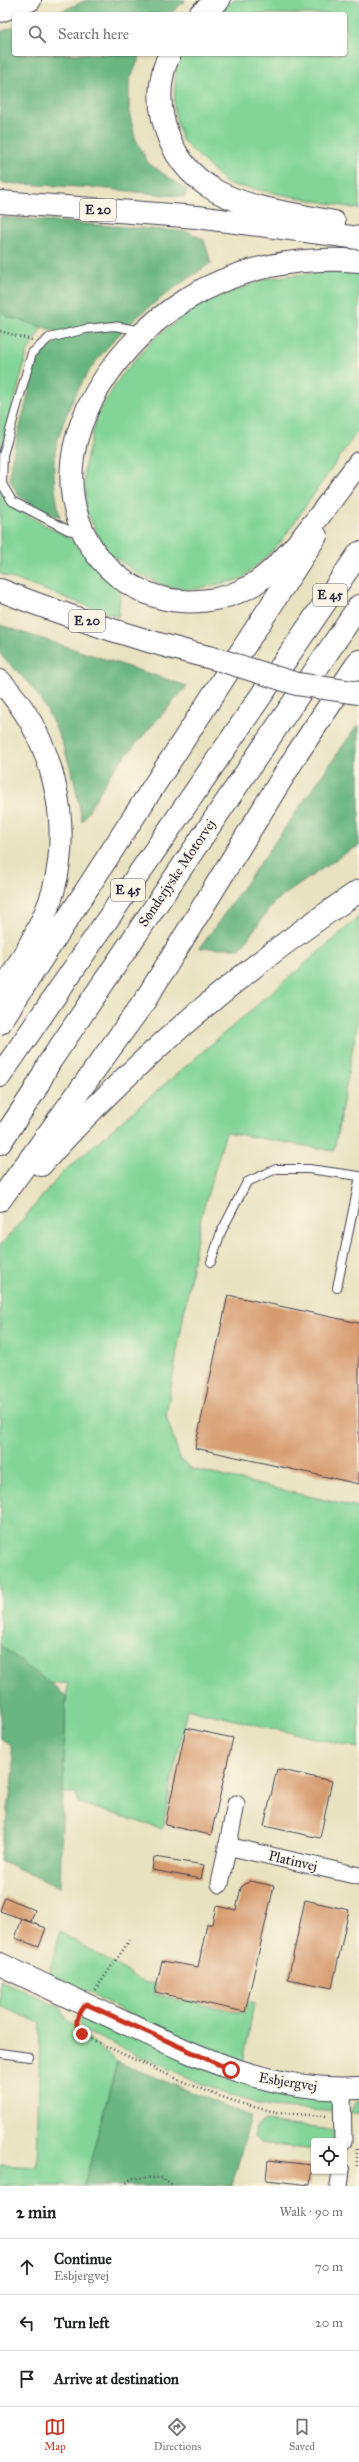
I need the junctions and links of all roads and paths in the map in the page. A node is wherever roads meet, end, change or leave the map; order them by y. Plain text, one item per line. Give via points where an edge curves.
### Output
1 (30, 0) edge
2 (219, 0) edge
3 (0, 11) edge
4 (203, 12) edge
5 (169, 56) edge
6 (0, 202) edge
7 (359, 227) edge
8 (359, 238) edge
9 (359, 261) edge
10 (0, 331) edge
11 (145, 332) junction
12 (44, 343) junction
13 (359, 463) edge
14 (359, 470) edge
15 (83, 533) junction
16 (359, 553) edge
17 (0, 590) edge
18 (359, 606) edge
19 (220, 660) junction
20 (359, 662) edge
21 (359, 678) edge
22 (0, 681) edge
23 (359, 693) edge
24 (359, 891) edge
25 (0, 995) edge
26 (0, 1024) edge
27 (0, 1076) edge
28 (0, 1143) edge
29 (359, 1176) edge
30 (359, 1181) edge
31 (0, 1200) edge
32 (0, 1210) edge
33 (211, 1262) dead end
34 (337, 1288) dead end
35 (236, 1804) dead end
36 (227, 1846) junction
37 (359, 1876) edge
38 (220, 1884) dead end
39 (130, 1940) dead end
40 (0, 1964) edge
41 (86, 2004) junction
42 (0, 2053) edge
43 (29, 2057) dead end
44 (351, 2088) edge
45 (343, 2116) junction
46 (344, 2138) edge
47 (341, 2174) edge
48 (124, 2186) edge
49 (173, 2186) edge
50 (339, 2186) edge

1 - 3 main road
2 - 4 main road
5 - 7 main road via 161,83 161,110 167,136 176,154 197,180 220,195 245,204
6 - 8 main road, E 20 via 197,217
9 - 11 main road via 295,261 247,272 193,295 161,317
10 - 12 path
11 - 12 lane via 114,326 86,329 49,338
11 - 15 main road via 115,365 96,392 79,433 73,454 71,487 74,508
12 - 15 lane via 32,353 3,455 2,484 12,501 68,530
13 - 15 main road via 293,546 254,584 235,594 198,601 164,599 148,594 130,586 114,574 94,551
14 - 26 main road
16 - 27 main road, E 45
17 - 19 main road, E 20 via 44,607 175,649
18 - 28 main road, Sønderjyske Motorvej / E 45 via 53,1056 34,1092
19 - 21 main road, E 20, bridge
19 - 23 main road, bridge via 297,684
20 - 31 main road via 296,754 144,1002
22 - 25 main road via 13,694 30,720 46,752 60,824 58,860 52,893 29,946
24 - 32 main road via 304,928 173,1034 109,1092
29 - 33 lane via 309,1168 276,1169 247,1182 221,1232
30 - 34 lane
35 - 36 street
36 - 37 street, Platinvej
36 - 38 street
39 - 41 path
40 - 41 main road, Esbjergvej
41 - 44 main road, Esbjergvej via 231,2070 264,2080 298,2086
41 - 45 path via 76,2019 77,2028 82,2034 174,2077 225,2097 270,2110
42 - 43 lane
44 - 45 street
45 - 46 street
47 - 50 street
48 - 49 path via 132,2178 162,2178

